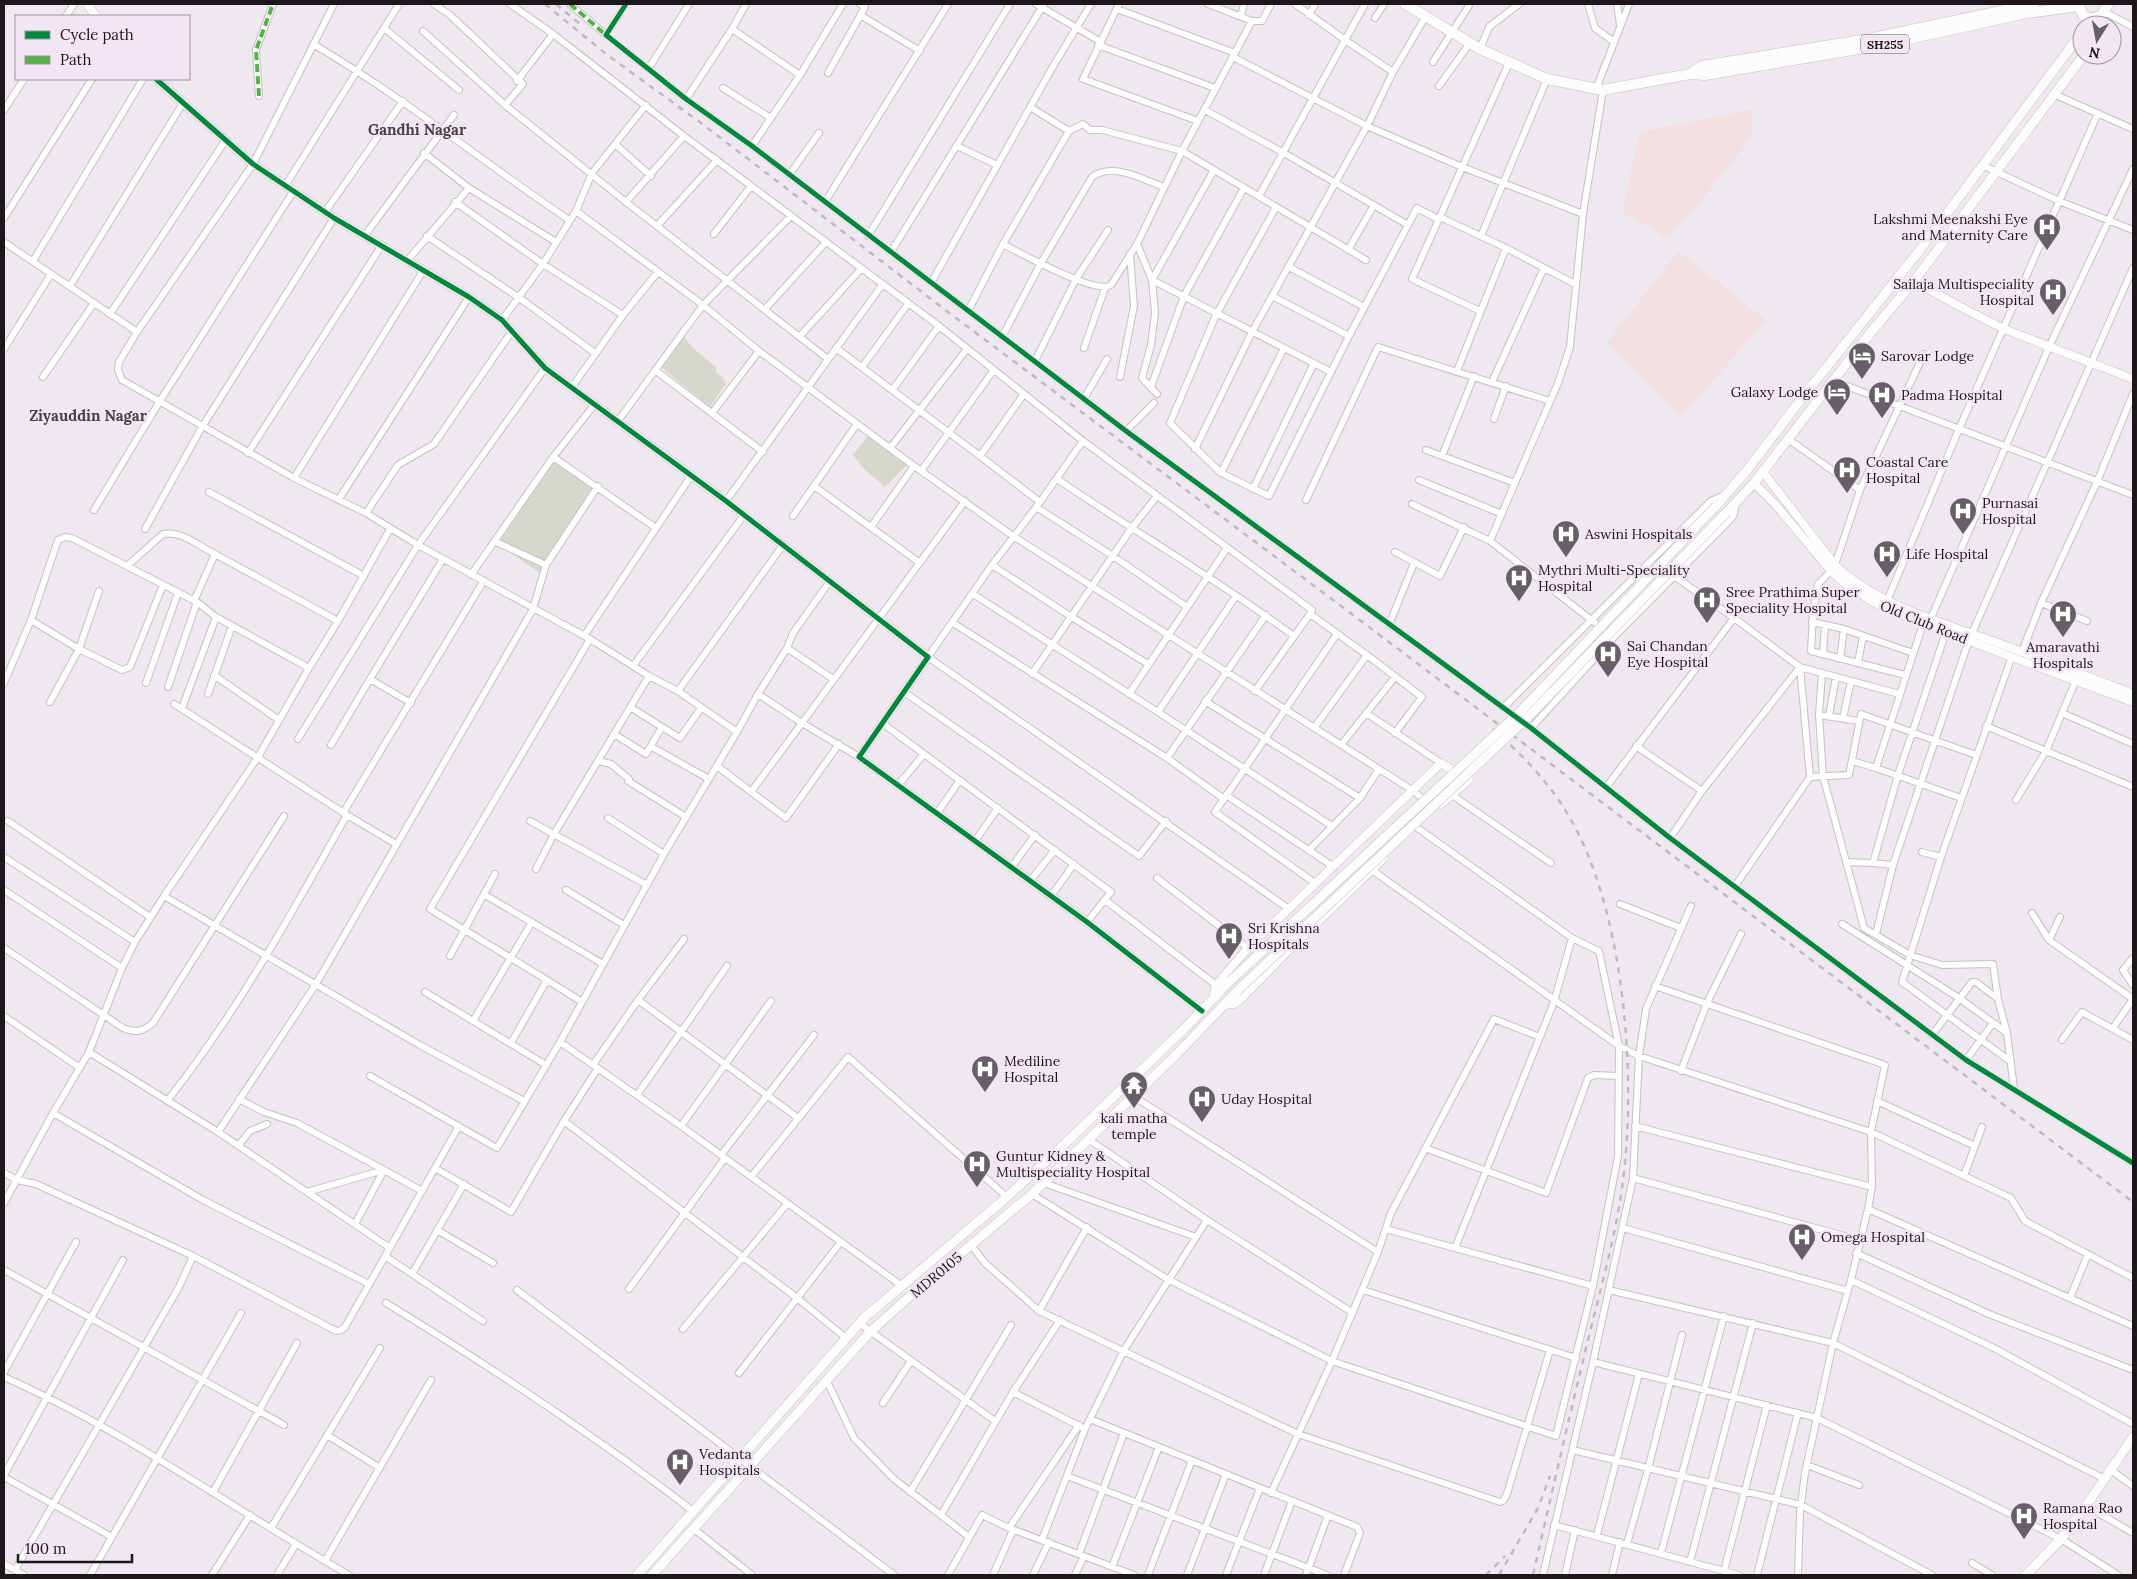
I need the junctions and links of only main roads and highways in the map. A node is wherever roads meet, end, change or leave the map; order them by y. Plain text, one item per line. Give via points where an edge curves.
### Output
1 (1405, 4) edge
2 (2034, 4) edge
3 (2078, 5) edge
4 (2072, 46) edge
5 (2077, 65) edge
6 (1690, 74) junction
7 (2133, 1437) edge
8 (637, 1575) edge
9 (652, 1575) edge
10 (2026, 1575) edge

1 - 6 main road, SH255 via 1480,49 1547,79 1600,89
2 - 6 main road, SH255 via 1868,39 1702,66
3 - 6 main road, SH255 via 1877,46 1705,75
4 - 8 main road, MDR0105, bridge via 1919,251 1716,506 1519,713 1230,981 1115,1097 1007,1197 859,1323
5 - 9 main road, MDR0105, bridge via 1914,281 1763,472 1726,513 1530,715 1237,991 1044,1183 870,1332
7 - 10 main road via 2086,1506

